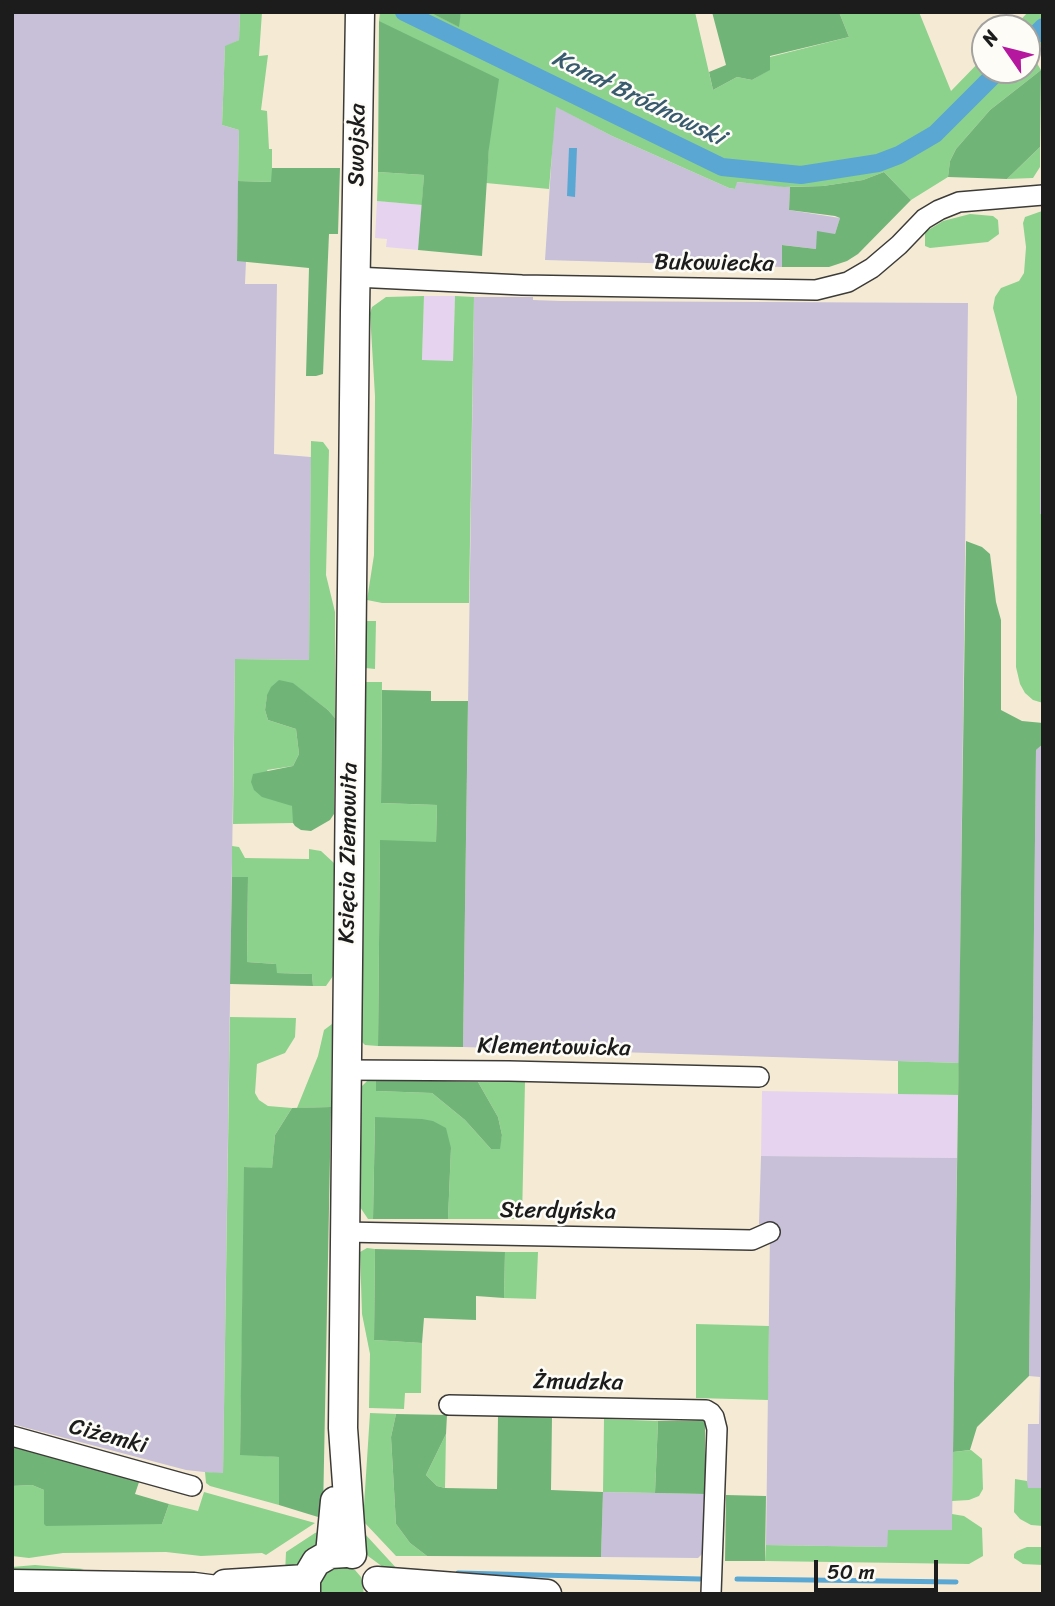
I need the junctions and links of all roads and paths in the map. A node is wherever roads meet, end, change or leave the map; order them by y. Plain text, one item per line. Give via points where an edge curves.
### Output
1 (360, 21) edge
2 (1043, 195) edge
3 (355, 277) junction
4 (347, 1070) junction
5 (759, 1077) dead end
6 (344, 1232) junction
7 (770, 1232) dead end
8 (449, 1405) dead end
9 (12, 1436) edge
10 (192, 1486) dead end
11 (341, 1554) junction
12 (12, 1584) edge
13 (306, 1586) edge
14 (194, 1587) junction
15 (377, 1587) edge
16 (248, 1594) edge
17 (547, 1594) edge
18 (711, 1594) edge

1 - 3 street, Swojska
2 - 3 street, Bukowiecka via 959,202 939,210 872,268 848,282 816,290
3 - 4 street, Księcia Ziemowita
4 - 5 street, Klementowicka
4 - 6 street, Księcia Ziemowita
6 - 7 street, Sterdyńska via 752,1240
6 - 11 street, Księcia Ziemowita
8 - 18 street, Żmudzka via 706,1410 717,1429
9 - 10 street, Ciżemki
11 - 13 street via 316,1562
11 - 15 street via 363,1558 372,1567
12 - 14 street
13 - 14 street
14 - 16 street
15 - 17 street

